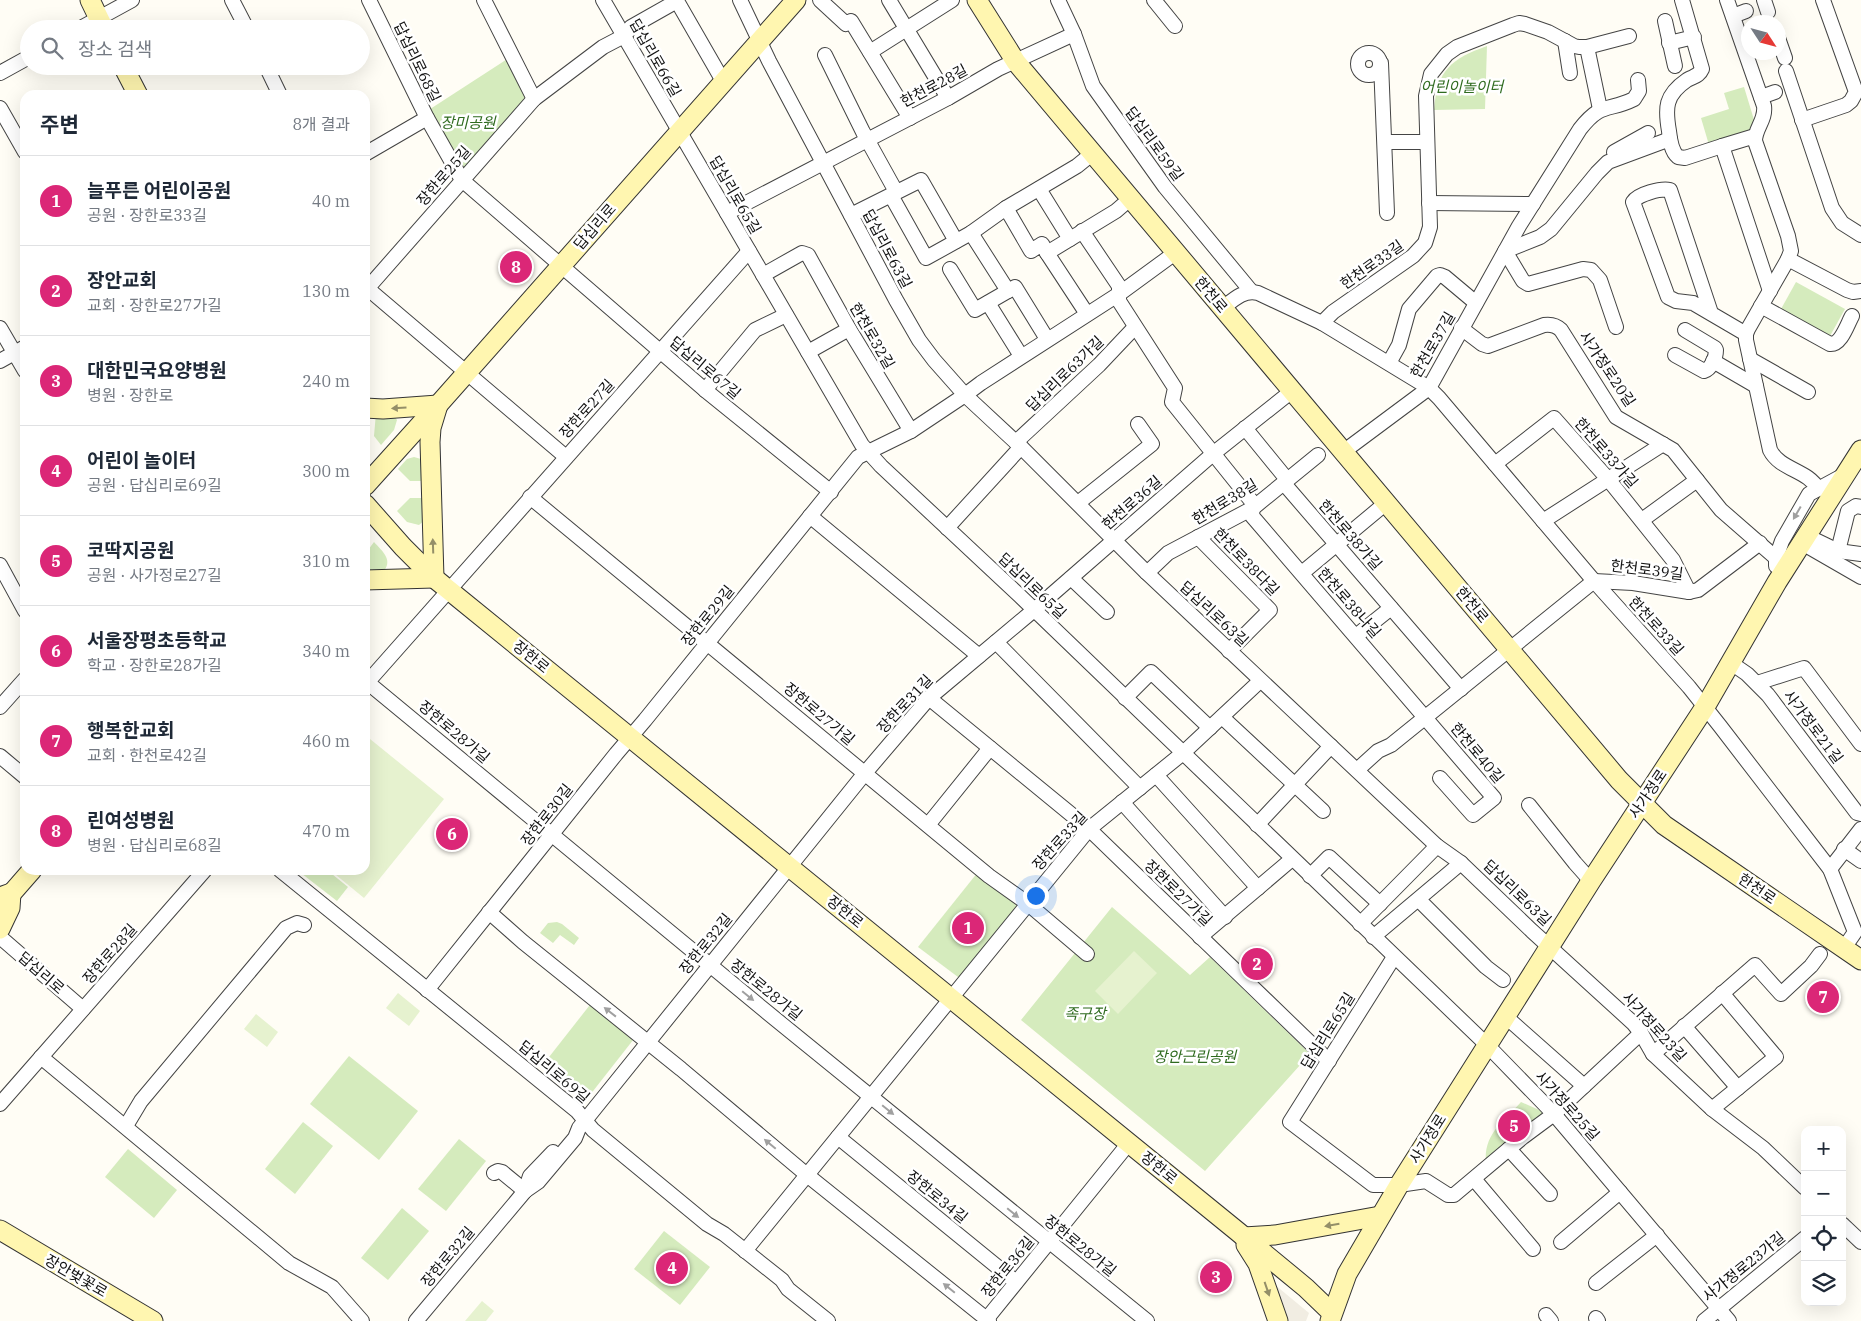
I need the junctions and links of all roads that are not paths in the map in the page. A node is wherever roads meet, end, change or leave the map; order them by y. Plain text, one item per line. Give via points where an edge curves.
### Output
1 (90, 0) edge
2 (132, 0) edge
3 (232, 0) edge
4 (369, 0) edge
5 (484, 0) edge
6 (603, 0) edge
7 (740, 0) edge
8 (796, 0) edge
9 (820, 0) edge
10 (889, 0) edge
11 (952, 0) edge
12 (977, 0) edge
13 (1058, 0) edge
14 (1154, 0) edge
15 (1682, 0) edge
16 (1727, 0) edge
17 (1823, 0) edge
18 (100, 20) edge
19 (106, 20) edge
20 (242, 20) edge
21 (1741, 20) edge
22 (1665, 21) dead end
23 (1175, 26) dead end
24 (906, 28) junction
25 (1074, 34) junction
26 (624, 36) junction
27 (1629, 36) dead end
28 (1694, 37) junction
29 (760, 41) junction
30 (1564, 41) junction
31 (1670, 43) junction
32 (1587, 47) junction
33 (870, 52) junction
34 (825, 55) dead end
35 (1750, 60) edge
36 (1784, 60) edge
37 (20, 62) edge
38 (1016, 62) junction
39 (1380, 63) dead end
40 (1675, 66) dead end
41 (0, 73) edge
42 (1570, 73) dead end
43 (128, 75) edge
44 (270, 75) edge
45 (1638, 80) dead end
46 (723, 81) junction
47 (136, 90) edge
48 (278, 90) edge
49 (1775, 92) dead end
50 (1761, 96) junction
51 (948, 98) junction
52 (534, 99) junction
53 (0, 108) edge
54 (1600, 109) junction
55 (426, 118) junction
56 (910, 118) junction
57 (1802, 120) junction
58 (679, 132) junction
59 (1648, 133) dead end
60 (1755, 136) junction
61 (868, 139) junction
62 (1670, 139) junction
63 (1385, 142) junction
64 (1427, 142) junction
65 (20, 143) edge
66 (1722, 146) junction
67 (370, 151) edge
68 (1093, 153) junction
69 (823, 161) junction
70 (1608, 162) junction
71 (462, 180) junction
72 (1039, 189) junction
73 (894, 194) junction
74 (1131, 198) junction
75 (1429, 203) junction
76 (1533, 204) junction
77 (1006, 208) junction
78 (727, 213) junction
79 (1387, 213) dead end
80 (851, 215) junction
81 (1082, 231) junction
82 (971, 233) junction
83 (1861, 235) edge
84 (1070, 239) junction
85 (956, 241) junction
86 (749, 251) junction
87 (1505, 251) junction
88 (1047, 253) junction
89 (1175, 253) junction
90 (1788, 259) junction
91 (561, 266) junction
92 (950, 269) dead end
93 (763, 275) junction
94 (370, 285) edge
95 (1011, 289) junction
96 (1251, 291) junction
97 (1770, 291) junction
98 (1861, 291) edge
99 (370, 293) edge
100 (1119, 294) junction
101 (988, 303) junction
102 (1476, 303) junction
103 (1761, 306) junction
104 (1223, 308) junction
105 (1711, 313) junction
106 (1087, 314) junction
107 (786, 315) junction
108 (1852, 316) dead end
109 (1322, 323) junction
110 (1135, 327) junction
111 (1616, 327) dead end
112 (0, 328) edge
113 (1461, 328) junction
114 (849, 329) junction
115 (1685, 330) dead end
116 (1746, 334) junction
117 (1047, 339) junction
118 (20, 350) edge
119 (660, 352) junction
120 (808, 352) junction
121 (1674, 355) dead end
122 (1022, 356) junction
123 (1750, 359) junction
124 (0, 361) edge
125 (1713, 361) junction
126 (1388, 363) junction
127 (467, 372) junction
128 (1756, 386) junction
129 (1428, 388) junction
130 (705, 390) junction
131 (1292, 391) junction
132 (1808, 392) dead end
133 (965, 395) junction
134 (438, 406) junction
135 (370, 408) edge
136 (1138, 424) dead end
137 (1245, 428) junction
138 (911, 431) junction
139 (1663, 444) junction
140 (1019, 445) junction
141 (1861, 450) edge
142 (868, 452) junction
143 (1343, 452) junction
144 (1214, 453) junction
145 (1318, 456) dead end
146 (566, 457) junction
147 (1495, 464) junction
148 (1847, 473) junction
149 (1608, 479) junction
150 (1697, 480) junction
151 (370, 481) edge
152 (1286, 482) junction
153 (1818, 489) junction
154 (831, 492) junction
155 (530, 497) junction
156 (1078, 503) junction
157 (1386, 503) junction
158 (1861, 507) edge
159 (1253, 508) junction
160 (370, 510) edge
161 (810, 516) junction
162 (1543, 520) junction
163 (1642, 520) junction
164 (947, 528) junction
165 (1198, 537) junction
166 (1804, 539) junction
167 (1115, 540) junction
168 (1760, 543) junction
169 (1336, 545) junction
170 (1838, 551) junction
171 (1861, 554) edge
172 (1776, 558) junction
173 (0, 565) edge
174 (1302, 573) junction
175 (1147, 574) junction
176 (434, 578) junction
177 (1071, 578) junction
178 (1861, 578) edge
179 (370, 580) edge
180 (1594, 581) junction
181 (1777, 582) junction
182 (449, 590) junction
183 (1690, 592) junction
184 (20, 602) edge
185 (1391, 608) junction
186 (1034, 610) junction
187 (1107, 612) dead end
188 (1356, 636) junction
189 (707, 642) junction
190 (996, 642) junction
191 (1509, 650) junction
192 (1229, 651) junction
193 (979, 656) junction
194 (1731, 663) junction
195 (370, 679) edge
196 (1260, 681) junction
197 (1757, 683) junction
198 (20, 685) edge
199 (370, 687) edge
200 (1461, 689) junction
201 (929, 698) junction
202 (1125, 698) junction
203 (0, 707) edge
204 (1705, 707) junction
205 (1222, 717) junction
206 (1426, 717) junction
207 (1210, 728) junction
208 (630, 737) junction
209 (1861, 744) edge
210 (1331, 746) junction
211 (990, 748) junction
212 (1183, 753) junction
213 (0, 756) edge
214 (1357, 770) junction
215 (20, 773) edge
216 (864, 773) junction
217 (1156, 775) junction
218 (1440, 778) dead end
219 (1294, 784) junction
220 (1140, 788) junction
221 (1122, 802) junction
222 (1642, 804) junction
223 (1529, 805) dead end
224 (1323, 811) dead end
225 (1861, 814) edge
226 (1256, 824) junction
227 (928, 826) junction
228 (1089, 829) junction
229 (1861, 829) edge
230 (552, 834) junction
231 (1437, 846) junction
232 (1844, 849) junction
233 (1292, 859) junction
234 (1861, 861) edge
235 (1461, 863) junction
236 (790, 867) junction
237 (1830, 869) junction
238 (27, 875) edge
239 (201, 875) edge
240 (286, 875) edge
241 (1310, 876) junction
242 (1591, 881) junction
243 (1258, 888) junction
244 (4, 899) edge
245 (1419, 900) junction
246 (1027, 903) junction
247 (1380, 904) junction
248 (489, 912) junction
249 (1225, 916) junction
250 (1360, 924) junction
251 (304, 926) dead end
252 (0, 929) edge
253 (0, 937) edge
254 (1374, 937) junction
255 (1200, 938) junction
256 (1550, 947) junction
257 (1844, 948) junction
258 (1087, 954) dead end
259 (1820, 954) dead end
260 (1394, 956) junction
261 (1861, 960) edge
262 (710, 965) junction
263 (1503, 980) dead end
264 (427, 990) junction
265 (1722, 993) junction
266 (951, 998) junction
267 (83, 1010) junction
268 (1506, 1016) junction
269 (1684, 1026) junction
270 (1641, 1033) junction
271 (649, 1042) junction
272 (1487, 1045) junction
273 (1653, 1054) junction
274 (41, 1057) junction
275 (1329, 1062) junction
276 (1584, 1086) junction
277 (1738, 1088) junction
278 (871, 1096) junction
279 (0, 1104) edge
280 (1712, 1109) junction
281 (1554, 1114) junction
282 (582, 1124) junction
283 (126, 1126) junction
284 (838, 1137) junction
285 (1129, 1143) junction
286 (1509, 1149) junction
287 (494, 1174) dead end
288 (807, 1175) junction
289 (1474, 1179) junction
290 (1801, 1184) edge
291 (1399, 1185) junction
292 (525, 1191) junction
293 (1620, 1192) junction
294 (1550, 1194) dead end
295 (1380, 1216) junction
296 (1846, 1228) edge
297 (0, 1230) edge
298 (1240, 1234) junction
299 (1657, 1235) junction
300 (1801, 1241) edge
301 (1049, 1242) junction
302 (1561, 1242) dead end
303 (1861, 1242) edge
304 (0, 1243) edge
305 (1533, 1249) dead end
306 (745, 1251) junction
307 (1016, 1282) junction
308 (1596, 1283) dead end
309 (1719, 1309) junction
310 (1334, 1318) edge
311 (987, 1320) edge
312 (132, 1321) edge
313 (153, 1321) edge
314 (362, 1321) edge
315 (416, 1321) edge
316 (828, 1321) edge
317 (1147, 1321) edge
318 (1278, 1321) edge
319 (1704, 1321) edge
320 (1729, 1321) edge

1 - 18 main road
2 - 19 street
3 - 20 street
4 - 55 street, 답십리로68길
5 - 52 street
6 - 26 street, 답십리로66길
7 - 29 street, 답십리로63길
8 - 29 main road, 답십리로
9 - 33 street via 846,24 851,21
10 - 24 street
11 - 24 street
12 - 38 main road, 한천로
13 - 25 street, 답십리로59길
14 - 23 street
15 - 28 street
16 - 21 street
17 - 57 street via 1856,92 1846,105
22 - 31 street
24 - 33 street
24 - 51 street
25 - 38 street, 한천로28길
25 - 96 street, 답십리로59길 via 1093,86 1113,116 1165,187
26 - 46 street via 631,27 677,0
26 - 52 street, 장한로25길 via 603,47
26 - 58 street, 답십리로66길
27 - 32 street
28 - 31 street
28 - 62 street via 1702,69 1668,102 1666,113
29 - 46 main road, 답십리로
29 - 69 street, 답십리로63길
30 - 32 street
30 - 42 street
30 - 64 street via 1519,23 1447,54 1431,74 1428,84
31 - 40 street
32 - 54 street
33 - 56 street
34 - 61 street
35 - 50 street
36 - 57 street
37 - 41 street
38 - 51 street, 한천로28길
38 - 68 main road, 한천로
39 - 63 street
43 - 47 main road
44 - 48 street
45 - 54 street via 1639,91 1634,99
46 - 58 main road, 답십리로
49 - 50 street
50 - 60 street via 1765,112
51 - 56 street, 한천로28길
52 - 71 street, 장한로25길
53 - 65 street
54 - 76 street, 한천로37길 via 1580,128
55 - 67 street
55 - 71 street, 답십리로68길
56 - 61 street, 한천로28길
57 - 83 street via 1832,208 1842,223
58 - 78 street, 답십리로65길
58 - 91 main road, 답십리로
59 - 70 street via 1616,150
60 - 66 street
60 - 90 street via 1788,236 1791,251
61 - 69 street, 한천로28길
61 - 73 street via 894,188
62 - 66 street via 1675,154 1681,158
62 - 70 street
63 - 64 street
63 - 79 street
64 - 75 street
66 - 97 street
68 - 72 street
68 - 74 main road, 한천로
69 - 78 street, 한천로28길
69 - 80 street, 답십리로63길
70 - 87 street via 1551,229
71 - 91 street, 답십리로68길
71 - 94 street, 장한로25길
72 - 77 street
72 - 84 street
73 - 80 street
73 - 85 street via 921,180
73 - 85 street via 893,198 926,258
74 - 81 street
74 - 89 main road, 한천로
75 - 76 street
75 - 109 street, 한천로33길 via 1430,227 1425,243 1414,256
76 - 87 street, 한천로37길
77 - 82 street
77 - 88 street via 1031,251 1042,244
78 - 86 street, 답십리로65길
80 - 133 street, 답십리로63길 via 919,340
81 - 84 street
81 - 100 street via 1119,286
82 - 85 street
82 - 95 street
84 - 88 street
86 - 93 street, 답십리로65길
86 - 119 street, 장한로27길
87 - 102 street, 한천로37길
87 - 111 street via 1528,284 1583,269 1591,270 1600,280
88 - 106 street
89 - 100 street
89 - 104 main road, 한천로
90 - 97 street
90 - 98 street via 1847,290
91 - 119 street, 답십리로67길
91 - 127 main road, 답십리로
92 - 101 street via 975,310
93 - 107 street, 답십리로65길
93 - 114 street, 한천로32길 via 802,253 808,255
95 - 101 street
95 - 117 street
96 - 104 street via 1239,295
96 - 109 street, 한천로33길
97 - 103 street
99 - 127 street
100 - 106 street
100 - 110 street via 1119,301
101 - 122 street
102 - 113 street, 한천로37길
102 - 126 street via 1440,275 1437,276 1409,309 1399,345
103 - 108 street via 1830,344 1838,342
103 - 116 street
104 - 131 main road, 한천로
105 - 105 street via 1694,303 1676,301 1668,296 1633,202 1636,197 1670,190
105 - 116 street
106 - 117 street
107 - 120 street, 답십리로65길
107 - 130 street via 755,330
109 - 126 street, 한천로33길
110 - 140 street, 답십리로63가길
110 - 144 street via 1175,388 1172,402
112 - 118 street
113 - 129 street, 한천로37길
113 - 139 street, 사가정로20길 via 1488,346 1544,325 1558,327 1616,417
114 - 120 street
114 - 138 street, 한천로32길
115 - 125 street via 1715,348
116 - 123 street
117 - 122 street
118 - 124 street
119 - 130 street, 답십리로67길
119 - 146 street, 장한로27길
120 - 142 street, 답십리로65길
121 - 125 street via 1704,371
122 - 133 street
123 - 128 street
123 - 132 street
125 - 128 street
126 - 129 street, 한천로33길
127 - 134 main road, 답십리로
127 - 146 street
128 - 153 street via 1773,457 1814,482
129 - 143 street, 한천로37길
129 - 147 street, 한천로33길
130 - 154 street, 답십리로67길
131 - 137 street, 한천로36길
131 - 143 main road, 한천로
133 - 138 street
133 - 140 street, 답십리로63길
134 -> 135 main road
134 - 151 main road, 답십리로
176 -> 134 main road via 430,442
136 - 156 street via 1152,444
137 - 144 street, 한천로36길
137 - 152 street
138 - 142 street
139 - 149 street
139 - 150 street, 사가정로20길 via 1677,454
140 - 156 street, 답십리로63길
140 - 164 street
141 - 148 main road, 사가정로
142 - 154 street, 장한로29길 via 858,457
142 - 164 street, 답십리로65길
143 - 157 main road, 한천로
144 - 159 street via 1253,503
144 - 167 street, 한천로36길
145 - 152 street, 한천로38길
146 - 155 street, 장한로27길
147 - 149 street, 한천로33가길 via 1554,418
147 - 162 street, 한천로33길
148 - 153 street
148 - 166 main road, 사가정로
149 - 162 street
149 - 163 street, 한천로33가길
150 - 163 street
150 - 168 street, 사가정로20길 via 1721,510
152 - 159 street, 한천로38길
152 - 169 street, 한천로38가길 via 1286,487
153 -> 172 street via 1808,494
154 - 161 street, 장한로29길
155 - 182 street, 장한로27길
155 - 189 street, 장한로27가길
156 - 167 street, 답십리로63길
157 - 169 street
157 - 191 main road, 한천로
158 - 170 street via 1848,511
159 - 165 street, 한천로38길
159 - 174 street, 한천로38나길 via 1252,516
160 - 176 main road, 장한로
161 - 189 street, 장한로29길
161 - 193 street
162 - 180 street, 한천로33길
163 - 183 street, 한천로33가길 via 1673,560
164 - 186 street, 답십리로65길
165 - 175 street, 한천로38길 via 1168,553
165 - 192 street, 한천로38다길 via 1270,610
166 - 170 street
166 - 178 street
166 - 181 main road, 사가정로
167 - 175 street, 답십리로63길
167 - 177 street, 한천로36길
168 - 172 street, 사가정로20길
168 - 183 street, 한천로39길 via 1698,590
169 - 174 street
169 - 185 street, 한천로38가길
170 - 171 street
172 - 181 street
173 - 184 street
174 - 188 street, 한천로38나길
175 - 192 street, 답십리로63길
176 - 179 main road
176 - 182 main road, 장한로
177 - 186 street, 한천로36길
177 - 187 street
180 - 183 street, 한천로39길
180 - 191 street, 한천로39길
180 - 204 street, 한천로33길
181 - 194 main road, 사가정로
182 - 195 street
182 - 208 main road, 장한로
185 - 188 street
185 - 200 street, 한천로38가길
186 - 190 street, 장한로31길
186 - 202 street, 답십리로65길
188 - 206 street, 한천로38나길
189 - 208 street, 장한로29길
189 - 216 street, 장한로27가길
190 - 193 street, 장한로31길
190 - 220 street
191 - 200 street
191 - 222 main road, 한천로
192 - 196 street, 답십리로63길
193 - 201 street, 장한로31길
194 - 197 street, 사가정로21길
194 - 204 main road, 사가정로
196 - 205 street, 장한로33길
196 - 210 street, 답십리로63길
197 - 209 street, 사가정로21길 via 1804,668
197 - 225 street, 사가정로21길 via 1857,813
198 - 203 street
199 - 230 street, 장한로28가길
200 - 206 street
201 - 211 street, 장한로27가길
201 - 216 street, 장한로31길
202 - 207 street via 1151,672
202 - 212 street, 답십리로65길
204 - 222 main road, 사가정로
204 - 237 street
205 - 207 street, 장한로33길
205 - 219 street
206 - 214 street
206 - 218 street, 한천로40길 via 1494,798 1473,815
207 - 212 street, 장한로33길
208 - 230 street, 장한로30길
208 - 236 main road, 장한로
210 - 214 street, 답십리로63길
210 - 219 street
211 - 227 street
211 - 228 street, 장한로27가길
212 - 217 street, 장한로33길
212 - 226 street, 답십리로65길
213 - 215 street
214 - 231 street, 답십리로63길
216 - 227 street, 장한로27가길
216 - 236 street, 장한로31길
217 - 220 street, 장한로33길
217 - 243 street
219 - 224 street
219 - 226 street
220 - 221 street, 장한로33길
221 - 228 street, 장한로33길
221 - 249 street
222 - 242 main road, 사가정로
222 - 257 main road, 한천로 via 1664,825
223 - 242 street
226 - 233 street, 답십리로65길
227 - 246 street, 장한로27가길
228 - 246 street, 장한로33길
228 - 255 street, 장한로27가길
229 - 232 street
230 - 248 street, 장한로30길
230 - 262 street, 장한로28가길
231 - 235 street, 답십리로63길
231 - 247 street
232 - 234 street
232 - 237 street
233 - 241 street, 답십리로65길
233 - 243 street
235 - 245 street, 답십리로63길
235 - 256 street, 답십리로63길
236 - 262 street, 장한로32길
236 - 266 main road, 장한로
237 - 257 street via 1855,932
238 - 244 main road
239 - 267 street, 장한로28길
240 - 264 street, 답십리로69길
241 - 247 street via 1329,857
241 - 250 street, 답십리로65길
242 - 256 main road, 사가정로
243 - 249 street
244 - 252 main road via 10,908
245 - 254 street, 답십리로63길
245 - 263 street
246 - 258 street, 장한로27가길
246 - 266 street, 장한로33길
247 - 250 street
248 - 264 street, 장한로30길
271 -> 248 street
249 - 255 street
250 - 254 street, 답십리로65길
251 - 283 street via 297,923 286,928 141,1101
253 - 267 street, 답십리로
254 - 260 street, 답십리로65길
255 - 275 street, 장한로27가길
256 - 268 main road, 사가정로
256 - 270 street, 사가정로23길
257 - 261 main road, 한천로
259 - 265 street via 1781,994 1755,965
260 - 272 street, 답십리로65길
260 - 275 street, 답십리로65길
262 - 271 street, 장한로32길
262 -> 278 street, 장한로28가길
264 - 282 street, 답십리로69길 via 577,1111
265 - 269 street
265 - 277 street via 1776,1057
266 - 278 street
266 - 285 main road, 장한로
267 - 274 street, 장한로28길
268 - 272 main road, 사가정로
268 - 276 street
269 - 273 street
269 - 277 street
270 - 273 street, 사가정로23길
270 - 276 street
271 - 282 street, 장한로32길
288 -> 271 street
272 - 281 street, 사가정로25길
272 - 291 main road, 사가정로
273 - 280 street, 사가정로23길
274 - 279 street, 장한로28길
274 - 283 street
275 - 291 street, 답십리로65길 via 1290,1122 1373,1185
276 - 281 street
277 - 280 street
278 - 284 street
278 -> 301 street, 장한로28가길
280 - 290 street, 사가정로23길 via 1763,1148
281 - 286 street
281 - 293 street, 사가정로25길
282 - 292 street, 장한로32길 via 569,1133 530,1176
282 - 306 street, 답십리로69길
283 - 314 street via 289,1263 332,1287
284 - 288 street
284 - 307 street, 장한로34길
285 - 298 main road, 장한로
285 - 301 street, 장한로36길
286 - 289 street
286 - 294 street
287 - 292 street via 502,1172
288 - 306 street
311 -> 288 street
289 - 291 street via 1448,1196 1426,1181
289 - 305 street
291 - 295 main road, 사가정로
292 - 315 street, 장한로32길
293 - 299 street, 사가정로25길
293 - 302 street
295 -> 298 main road via 1276,1235
295 - 310 main road, 사가정로 via 1347,1274
296 - 303 street
297 - 313 main road, 장안벚꽃로
298 - 310 main road, 장한로 via 1306,1288
298 -> 318 main road via 1258,1264
299 - 308 street
299 - 309 street, 사가정로25길
300 - 309 street, 사가정로23가길
301 - 307 street, 장한로36길
301 - 317 street, 장한로28가길
304 - 312 main road, 장안벚꽃로
306 - 316 street, 답십리로69길
307 - 311 street, 장한로36길
309 - 319 street, 사가정로23가길
309 - 320 street, 사가정로25길

